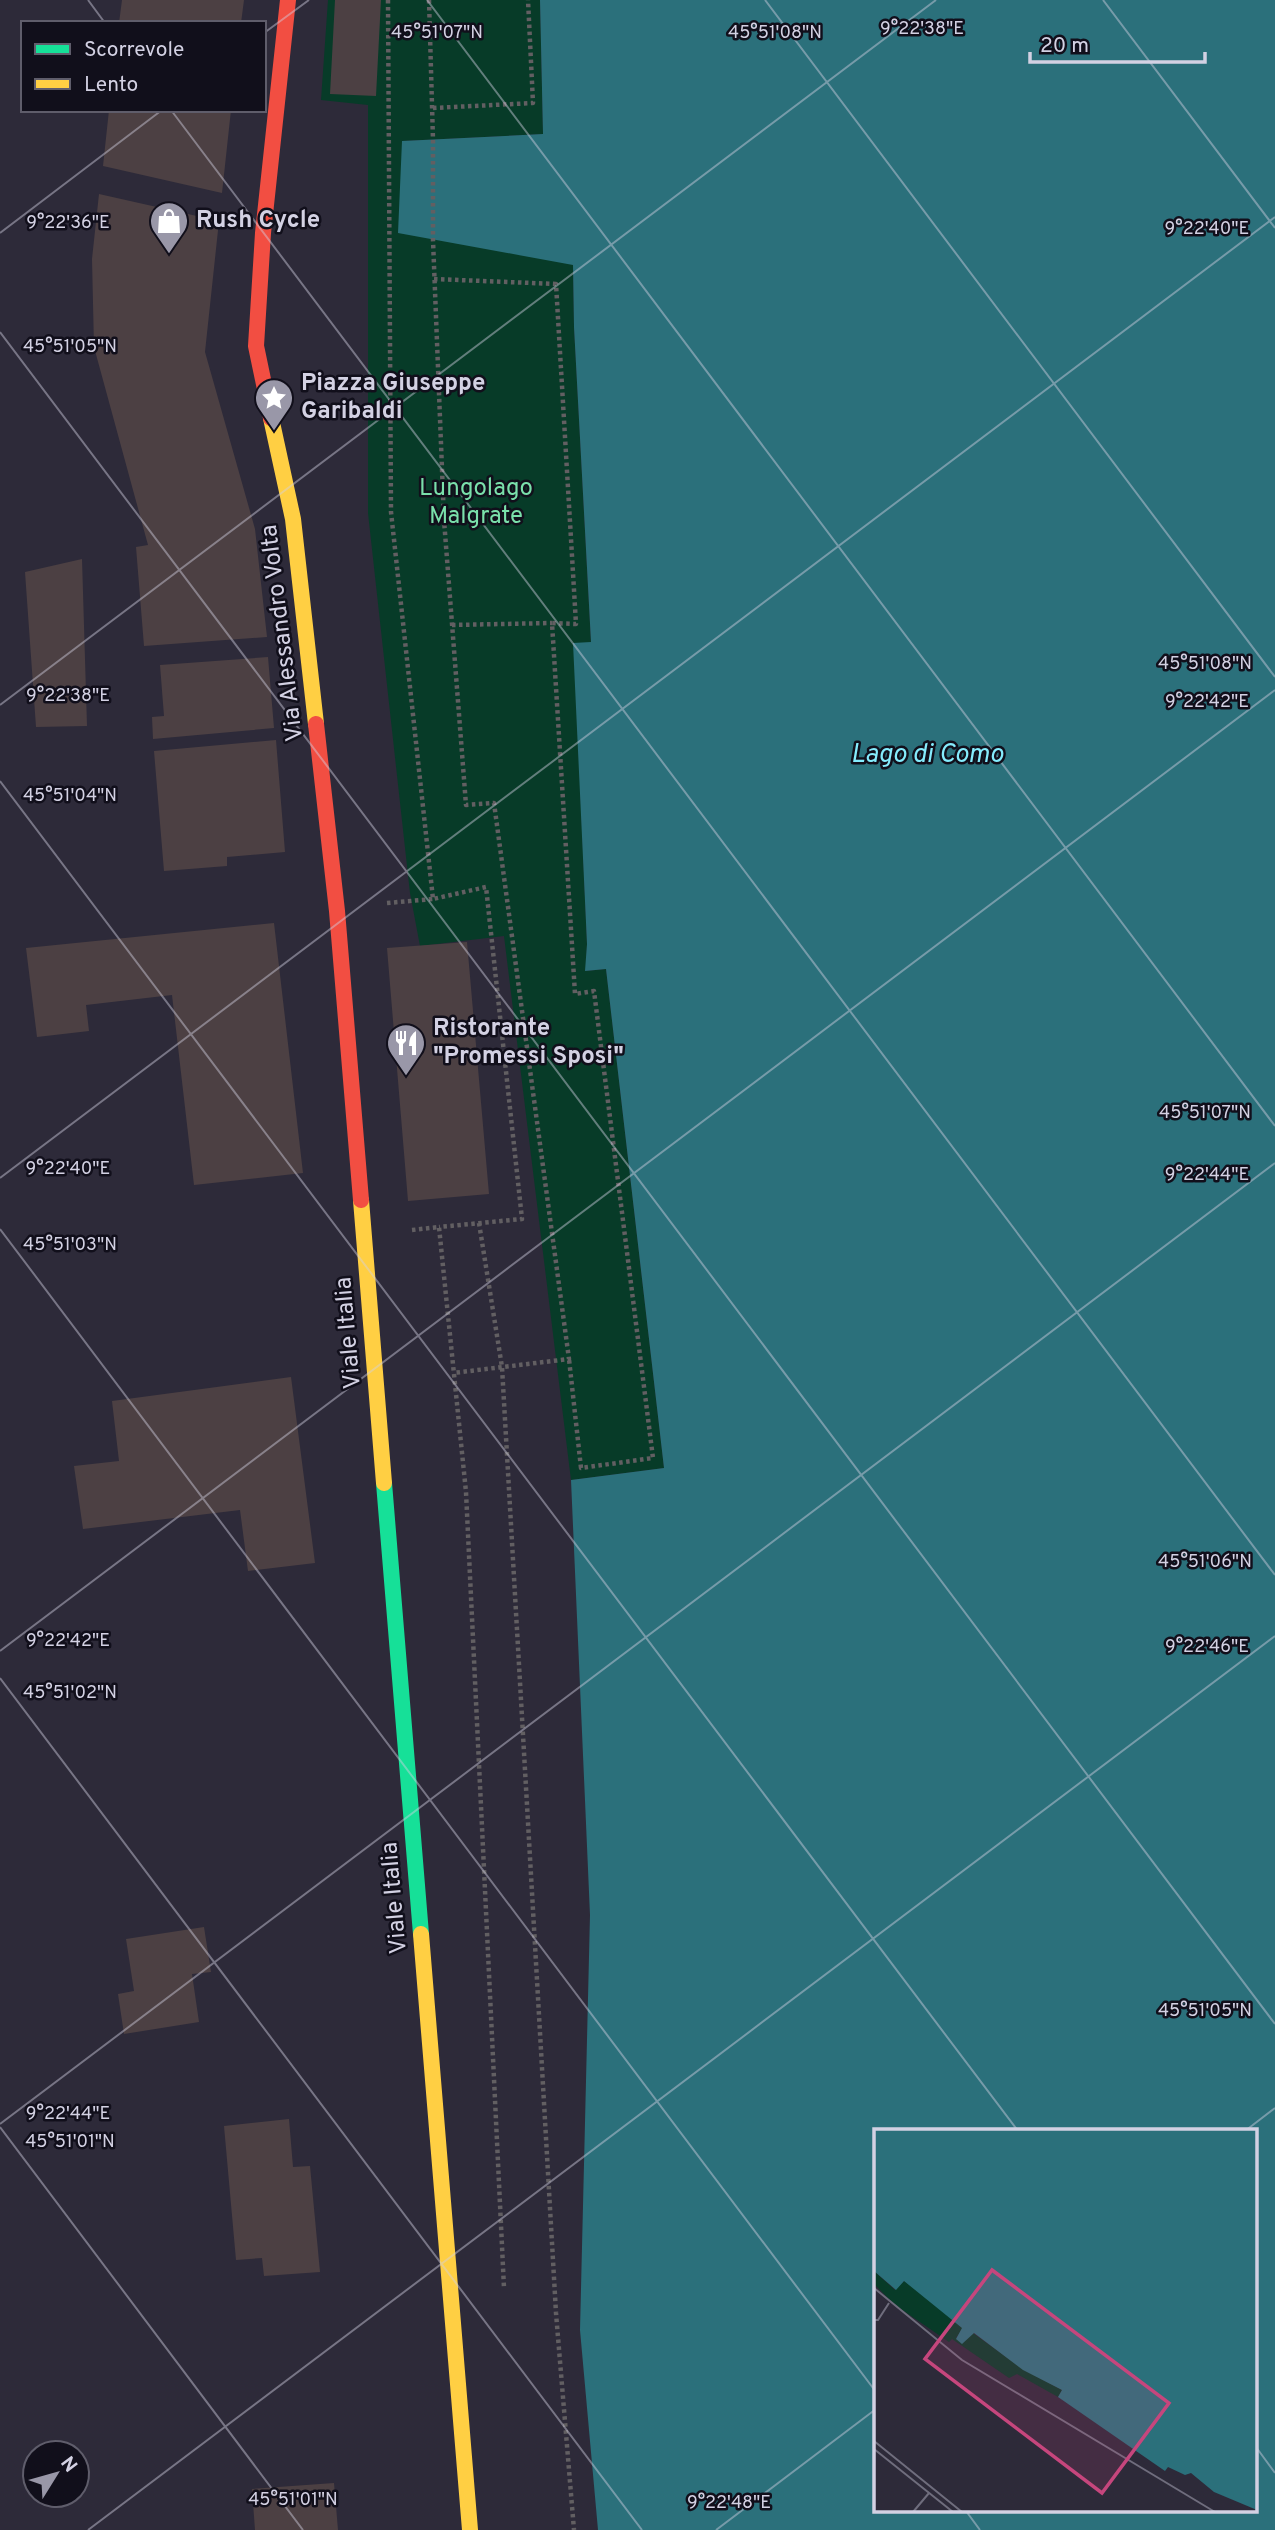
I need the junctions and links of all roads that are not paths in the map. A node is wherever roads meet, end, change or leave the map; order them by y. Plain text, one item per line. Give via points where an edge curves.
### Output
1 (288, 0) edge
2 (366, 1263) joint
3 (470, 2530) edge

1 - 2 main road, Via Alessandro Volta via 256,346 293,519 310,656
2 - 3 main road, Viale Italia

